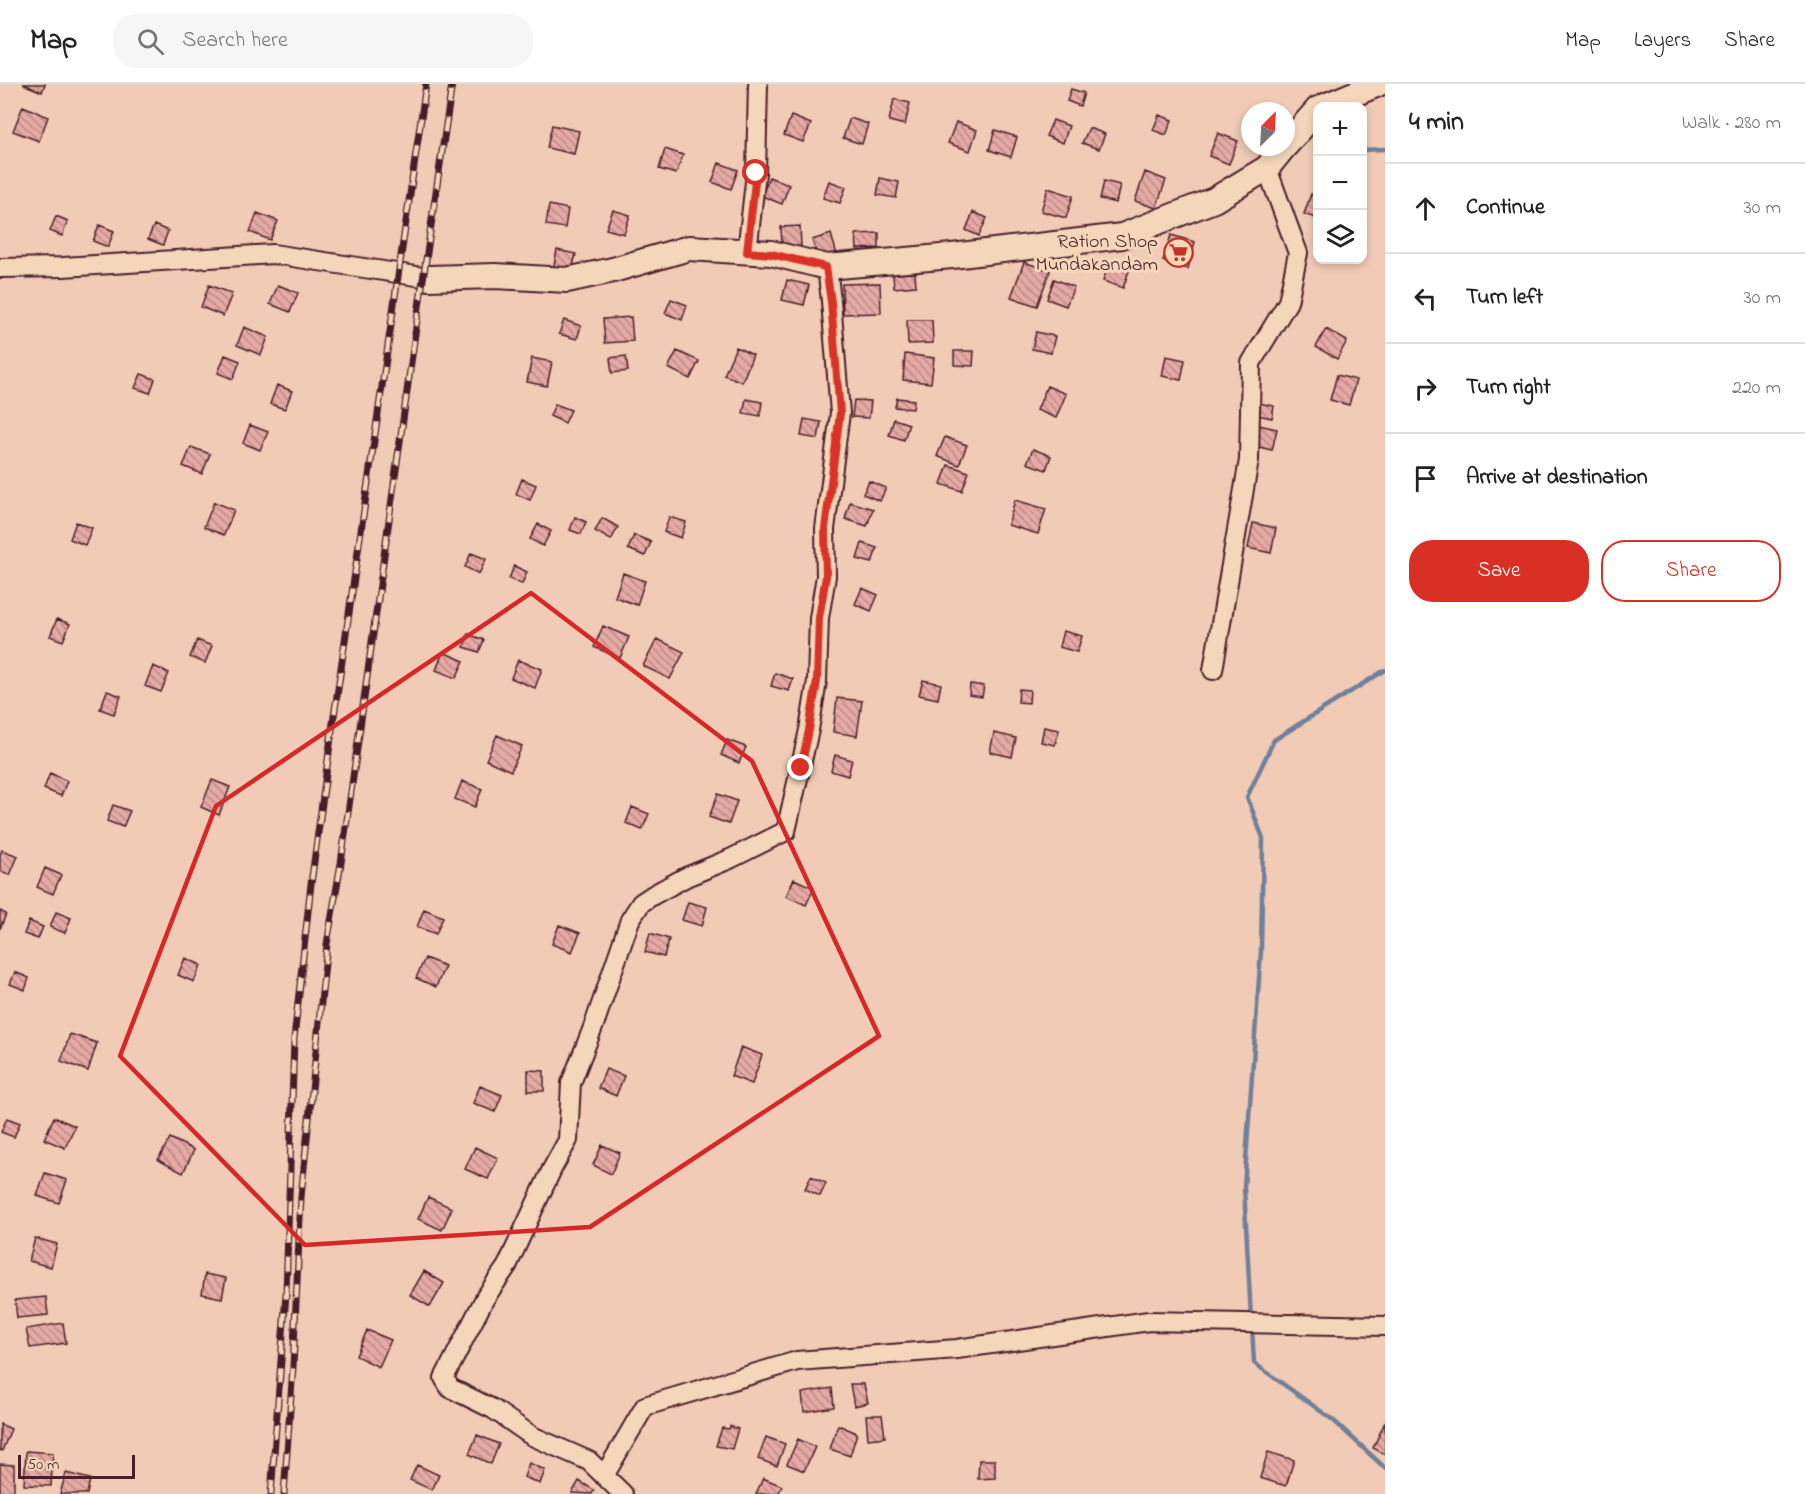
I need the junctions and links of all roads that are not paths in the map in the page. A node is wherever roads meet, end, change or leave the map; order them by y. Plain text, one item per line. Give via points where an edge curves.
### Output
1 (758, 84) edge
2 (1378, 84) edge
3 (1335, 102) edge
4 (1313, 114) edge
5 (1295, 135) edge
6 (1277, 156) edge
7 (1267, 168) junction
8 (747, 252) junction
9 (826, 267) junction
10 (0, 268) edge
11 (429, 278) joint
12 (1213, 670) dead end
13 (1385, 1326) edge
14 (604, 1476) junction
15 (623, 1494) edge

1 - 8 street via 756,173
2 - 3 street
4 - 5 street
6 - 7 street
7 - 9 street via 1214,200 1122,237
7 - 12 street via 1298,253 1288,302 1251,363 1249,460
8 - 9 street
8 - 11 street via 689,248 567,280
9 - 14 street via 840,413 825,529 826,576 819,618 817,681 786,831 653,895 641,903 630,920 571,1083 568,1140 507,1266 485,1298 444,1378 450,1388 493,1409 531,1436 589,1461
10 - 11 street via 273,254
13 - 14 street via 1149,1321 957,1349 796,1360 645,1406
14 - 15 street

